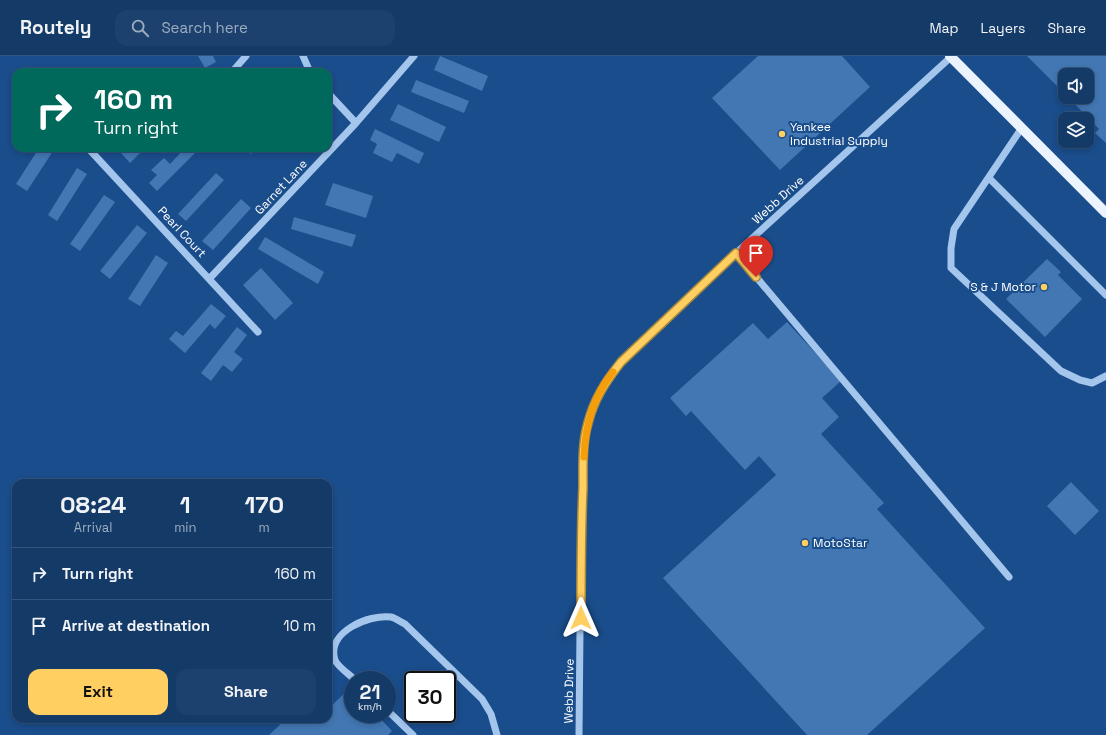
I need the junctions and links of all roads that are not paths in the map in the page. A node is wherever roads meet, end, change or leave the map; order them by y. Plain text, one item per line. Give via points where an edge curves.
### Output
1 (246, 56) edge
2 (303, 56) edge
3 (414, 56) edge
4 (951, 57) edge
5 (236, 68) edge
6 (308, 68) edge
7 (332, 97) edge
8 (356, 123) junction
9 (1021, 129) junction
10 (332, 148) edge
11 (92, 152) edge
12 (329, 152) edge
13 (988, 178) junction
14 (1106, 213) edge
15 (736, 253) junction
16 (210, 278) junction
17 (1106, 295) edge
18 (258, 332) dead end
19 (1106, 376) edge
20 (1009, 577) dead end
21 (346, 671) edge
22 (396, 719) edge
23 (413, 735) edge
24 (497, 735) edge
25 (579, 735) edge

1 - 5 street
2 - 6 street
3 - 8 street, Garnet Lane
4 - 9 main road
4 - 15 street, Webb Drive
7 - 8 street
8 - 10 street, Garnet Lane
9 - 13 street
9 - 14 main road
11 - 16 street, Pearl Court
12 - 16 street, Garnet Lane
13 - 17 street
13 - 19 street via 954,229 951,268 1061,371 1092,383
15 - 20 street
15 - 25 street, Webb Drive via 621,362 605,382 587,424 581,525
16 - 18 street, Pearl Court
21 - 24 street via 336,662 334,652 336,642 347,629 363,620 379,616 393,617 404,624 482,699 491,714
22 - 23 street

